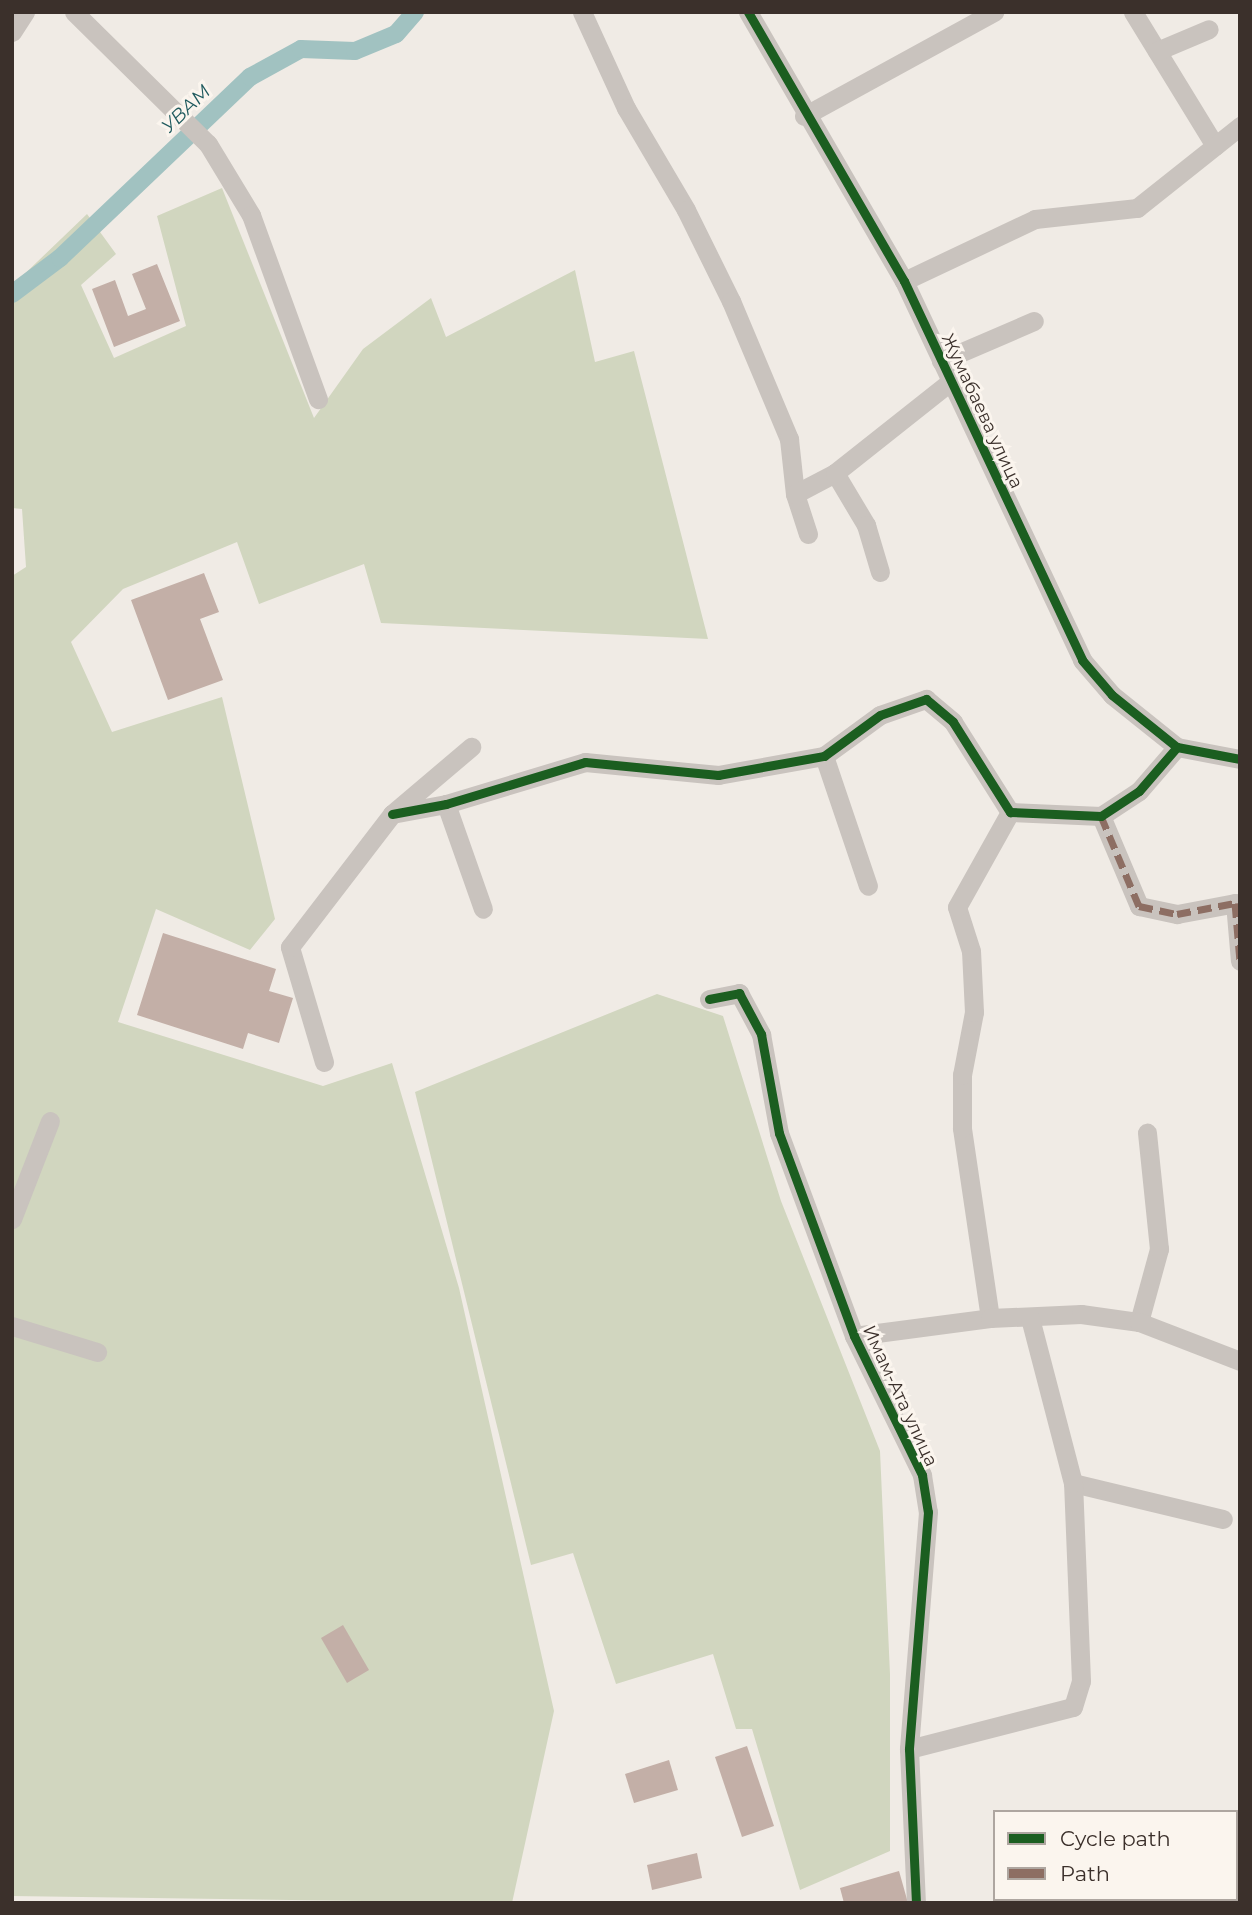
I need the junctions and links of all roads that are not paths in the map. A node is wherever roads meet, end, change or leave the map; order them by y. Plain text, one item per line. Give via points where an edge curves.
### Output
1 (25, 12) edge
2 (74, 12) edge
3 (582, 12) edge
4 (748, 12) edge
5 (994, 12) edge
6 (1133, 12) edge
7 (1209, 29) dead end
8 (12, 32) edge
9 (1157, 51) junction
10 (804, 116) junction
11 (1240, 126) edge
12 (1215, 146) junction
13 (904, 281) junction
14 (1034, 321) dead end
15 (941, 361) junction
16 (951, 381) junction
17 (318, 398) dead end
18 (835, 473) junction
19 (795, 494) junction
20 (808, 534) dead end
21 (880, 572) dead end
22 (471, 747) dead end
23 (1177, 747) junction
24 (824, 756) junction
25 (1240, 759) edge
26 (446, 804) junction
27 (1010, 812) junction
28 (392, 814) junction
29 (1101, 816) junction
30 (868, 886) dead end
31 (483, 909) dead end
32 (1240, 961) edge
33 (709, 999) dead end
34 (324, 1062) dead end
35 (50, 1121) dead end
36 (1147, 1133) dead end
37 (12, 1219) edge
38 (990, 1318) junction
39 (1030, 1318) junction
40 (1139, 1322) junction
41 (12, 1326) edge
42 (854, 1336) junction
43 (97, 1353) dead end
44 (1240, 1362) edge
45 (1073, 1483) junction
46 (1223, 1519) dead end
47 (909, 1749) junction
48 (916, 1903) edge

1 - 8 street
2 - 17 street via 208,144 251,215
3 - 19 street via 626,108 687,210 731,300 789,439
4 - 10 street, Жумабаева улица
5 - 10 street
6 - 9 street
7 - 9 street
9 - 12 street
10 - 13 street, Жумабаева улица
11 - 12 street
12 - 13 street via 1137,208 1035,219
13 - 15 street, Жумабаева улица
14 - 15 street
15 - 16 street, Жумабаева улица
16 - 18 street
16 - 23 street, Жумабаева улица via 1082,660 1112,695
18 - 19 street
18 - 21 street via 866,525
19 - 20 street
22 - 28 street
23 - 25 street, Жумабаева улица
23 - 29 street via 1139,791
24 - 26 street via 718,775 585,762
24 - 27 street via 880,715 926,699 953,722
24 - 30 street
26 - 28 street
26 - 31 street
27 - 29 street
27 - 38 street via 957,907 971,951 974,1012 962,1075 962,1128
28 - 34 street via 290,947
29 - 32 street via 1139,906 1177,914 1235,903
33 - 42 street, Имам-Ата улица via 739,993 761,1034 779,1133
35 - 37 street
36 - 40 street via 1159,1249
38 - 39 street
38 - 42 street
39 - 40 street via 1080,1314
39 - 45 street
40 - 44 street
41 - 43 street
42 - 47 street, Имам-Ата улица via 922,1475 928,1512
45 - 46 street
45 - 47 street via 1081,1681 1073,1707
47 - 48 street, Имам-Ата улица

